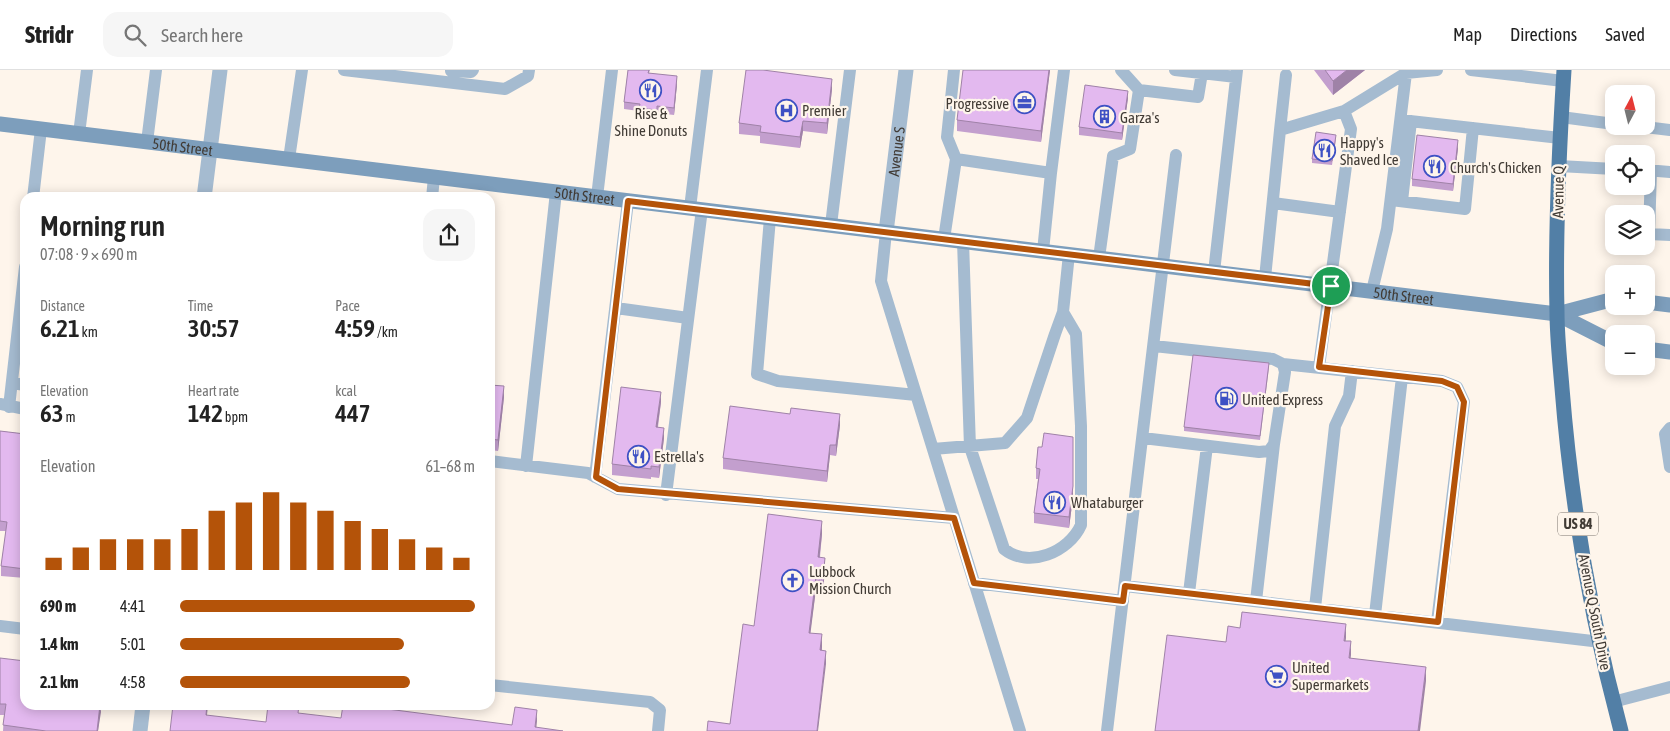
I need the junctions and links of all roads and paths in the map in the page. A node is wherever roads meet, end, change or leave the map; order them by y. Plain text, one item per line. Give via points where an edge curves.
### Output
1 (87, 70) edge
2 (156, 70) edge
3 (220, 70) edge
4 (302, 70) edge
5 (344, 70) edge
6 (449, 70) edge
7 (473, 70) edge
8 (529, 70) edge
9 (612, 70) edge
10 (707, 70) edge
11 (850, 70) edge
12 (906, 70) edge
13 (954, 70) edge
14 (1064, 70) edge
15 (1122, 70) edge
16 (1175, 70) edge
17 (1437, 70) edge
18 (1471, 70) edge
19 (383, 72) edge
20 (1202, 73) junction
21 (1406, 73) junction
22 (1236, 74) edge
23 (1286, 76) dead end
24 (1564, 76) edge
25 (1138, 90) junction
26 (1344, 111) junction
27 (1561, 117) junction
28 (1406, 120) junction
29 (1605, 123) edge
30 (0, 124) edge
31 (1473, 128) junction
32 (1655, 128) edge
33 (41, 129) junction
34 (1280, 130) junction
35 (1670, 130) edge
36 (78, 134) junction
37 (1560, 138) junction
38 (147, 142) junction
39 (210, 150) junction
40 (1176, 156) dead end
41 (289, 159) junction
42 (956, 159) junction
43 (1559, 166) junction
44 (1605, 169) edge
45 (1655, 171) edge
46 (1670, 172) edge
47 (1051, 173) junction
48 (434, 177) junction
49 (34, 192) edge
50 (205, 192) edge
51 (433, 192) edge
52 (556, 192) junction
53 (1649, 195) edge
54 (597, 197) junction
55 (1397, 200) junction
56 (628, 201) junction
57 (1273, 203) junction
58 (696, 209) junction
59 (1340, 212) junction
60 (770, 218) junction
61 (831, 225) junction
62 (886, 232) junction
63 (1670, 235) edge
64 (944, 239) junction
65 (963, 241) junction
66 (1043, 251) junction
67 (1069, 254) junction
68 (1099, 258) junction
69 (1163, 266) junction
70 (1214, 272) junction
71 (1265, 278) junction
72 (1331, 286) junction
73 (1372, 291) junction
74 (1605, 301) edge
75 (1655, 303) edge
76 (1670, 305) edge
77 (616, 308) junction
78 (20, 312) edge
79 (1062, 312) junction
80 (1556, 314) junction
81 (688, 318) junction
82 (1605, 338) edge
83 (1154, 346) junction
84 (1655, 350) edge
85 (1670, 352) edge
86 (1283, 364) junction
87 (1319, 367) junction
88 (1352, 371) junction
89 (1402, 377) junction
90 (12, 383) junction
91 (20, 384) edge
92 (916, 395) junction
93 (4, 406) edge
94 (20, 408) edge
95 (1670, 428) edge
96 (1143, 438) junction
97 (1274, 444) junction
98 (1207, 446) junction
99 (970, 447) junction
100 (933, 449) junction
101 (495, 462) edge
102 (526, 466) junction
103 (1670, 467) edge
104 (596, 477) junction
105 (666, 494) junction
106 (954, 518) junction
107 (974, 583) junction
108 (1125, 586) junction
109 (1189, 593) junction
110 (1123, 601) junction
111 (1256, 601) junction
112 (1315, 608) junction
113 (1375, 615) junction
114 (1438, 622) junction
115 (0, 626) edge
116 (20, 628) edge
117 (1601, 642) junction
118 (495, 686) edge
119 (1670, 687) edge
120 (1614, 702) junction
121 (142, 710) edge
122 (140, 731) edge
123 (658, 731) edge
124 (1020, 731) edge
125 (1107, 731) edge
126 (1621, 731) edge

1 - 36 lane
2 - 38 lane
3 - 39 street
4 - 41 lane
5 - 19 lane
6 - 7 lane
8 - 19 lane via 528,76 505,89
9 - 54 lane
10 - 58 lane
11 - 61 lane
12 - 62 street, Avenue S
13 - 42 lane via 946,137
14 - 47 lane
15 - 25 lane
16 - 20 lane
17 - 21 lane
18 - 24 lane
20 - 22 lane
20 - 25 lane via 1198,97
21 - 26 lane
21 - 28 lane
22 - 70 lane
23 - 34 lane
24 - 27 highway, Avenue Q / US 84
25 - 68 lane via 1130,149 1114,156
26 - 34 lane
26 - 59 lane via 1351,129
27 - 29 lane
27 - 37 highway, Avenue Q / US 84
28 - 31 lane
28 - 55 lane
30 - 33 main road, 50th Street
31 - 37 lane
31 - 55 lane via 1465,209
32 - 35 lane
33 - 36 main road, 50th Street
33 - 49 lane
34 - 57 lane
36 - 38 main road, 50th Street
37 - 43 highway, Avenue Q / US 84
38 - 39 main road, 50th Street
39 - 41 main road, 50th Street
39 - 50 street
40 - 69 lane
41 - 48 main road, 50th Street
42 - 47 lane
42 - 64 lane
43 - 44 lane
43 - 80 highway, Avenue Q / US 84
45 - 46 lane
47 - 66 lane
48 - 51 lane
48 - 52 main road, 50th Street
52 - 54 main road, 50th Street
52 - 102 lane
53 - 63 lane via 1649,234
54 - 56 main road, 50th Street
55 - 73 lane
56 - 58 main road, 50th Street
56 - 77 lane
57 - 59 lane
57 - 71 lane
58 - 60 main road, 50th Street
58 - 81 lane
59 - 72 lane
60 - 61 main road, 50th Street
60 - 92 lane via 757,374 778,381
61 - 62 main road, 50th Street
62 - 64 main road, 50th Street
62 - 92 lane via 881,281
64 - 65 main road, 50th Street
65 - 66 main road, 50th Street
65 - 99 lane
66 - 67 main road, 50th Street
67 - 68 main road, 50th Street
67 - 79 lane
68 - 69 main road, 50th Street
69 - 70 main road, 50th Street
69 - 83 lane
70 - 71 main road, 50th Street
71 - 72 main road, 50th Street
72 - 73 main road, 50th Street
72 - 87 lane
73 - 80 main road, 50th Street
74 - 80 main road, 50th Street
75 - 76 main road
77 - 81 lane
77 - 104 lane
78 - 90 lane
79 - 99 lane via 1027,418 1005,443
79 - 99 lane via 1076,334 1081,426 1081,525 1076,536 1063,549 1035,557 1012,556 1004,549
80 - 82 main road, 50th Street
80 - 117 highway, Avenue Q South Drive / US 84 via 1573,491
81 - 105 lane
83 - 86 lane via 1273,358
83 - 96 lane
84 - 85 main road
86 - 87 lane
86 - 97 lane via 1285,372
87 - 88 lane
88 - 89 lane
88 - 112 lane via 1349,396 1335,426
89 - 113 lane
89 - 114 lane via 1442,381 1457,387 1464,402
90 - 91 lane
90 - 93 lane
92 - 100 lane
93 - 94 lane
95 - 103 lane via 1666,434
96 - 98 lane
96 - 108 lane
97 - 98 lane via 1269,451 1258,452
97 - 111 lane
98 - 109 lane
99 - 100 lane
100 - 106 lane
101 - 102 lane
102 - 104 lane via 588,473
104 - 105 lane via 618,489
105 - 106 lane
106 - 107 lane
107 - 110 lane
107 - 124 lane
108 - 109 lane
108 - 110 lane
109 - 111 lane
110 - 125 lane
111 - 112 lane
112 - 113 lane
113 - 114 lane
114 - 117 lane
115 - 116 lane
117 - 120 highway, Avenue Q South Drive / US 84
118 - 123 lane via 650,702 660,710
119 - 120 lane
120 - 126 highway, Avenue Q South Drive / US 84
121 - 122 street

